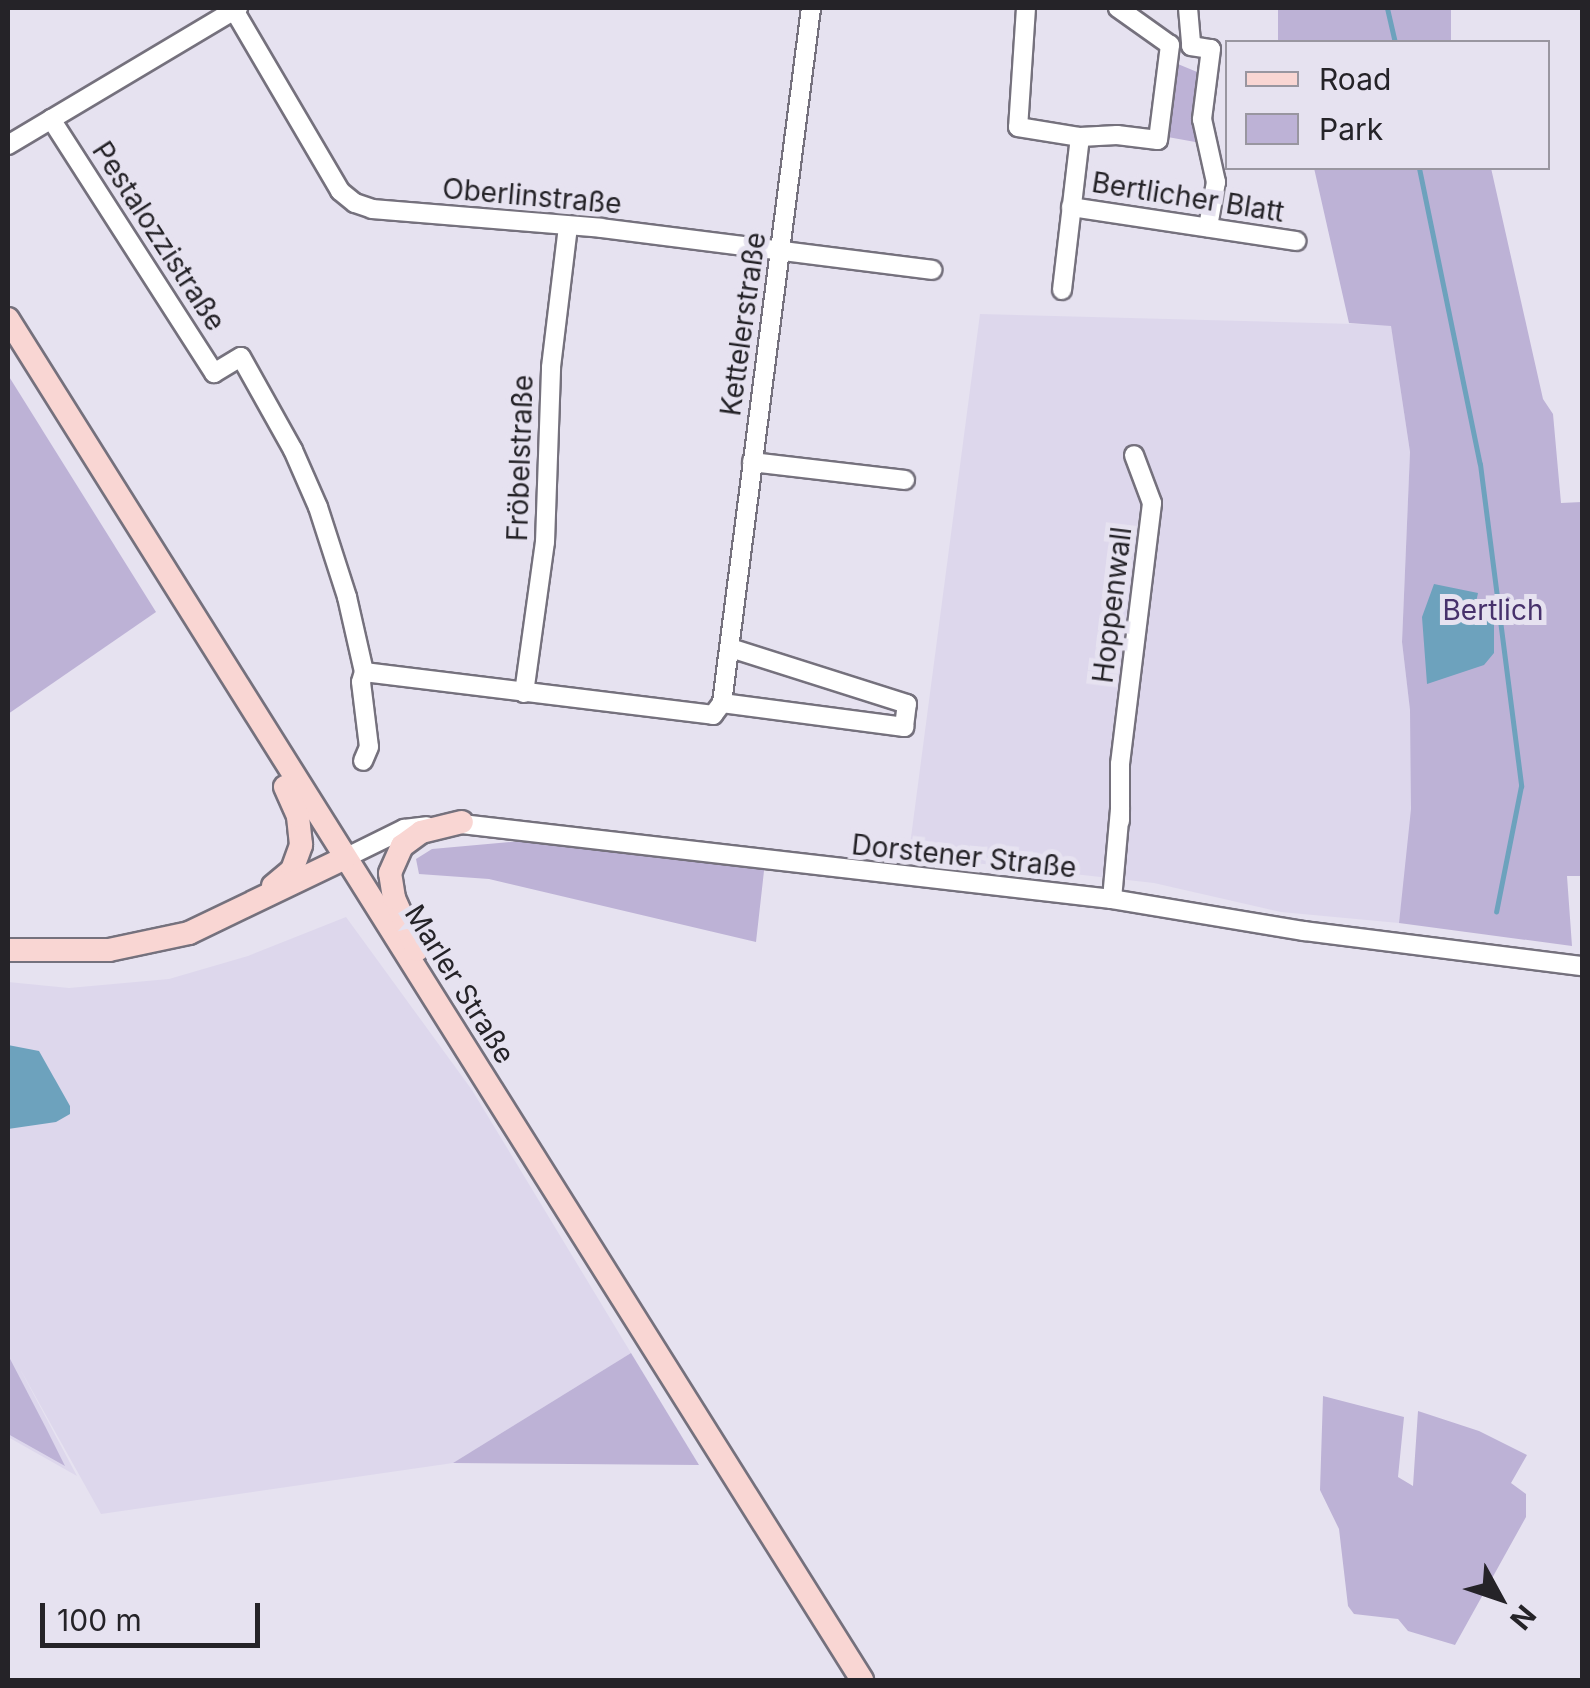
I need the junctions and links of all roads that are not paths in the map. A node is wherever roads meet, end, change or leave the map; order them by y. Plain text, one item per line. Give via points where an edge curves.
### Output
1 (811, 8) edge
2 (1026, 8) edge
3 (1118, 8) edge
4 (1188, 8) edge
5 (236, 9) edge
6 (1170, 44) junction
7 (1191, 46) junction
8 (51, 119) junction
9 (1080, 137) junction
10 (8, 145) edge
11 (1071, 207) junction
12 (568, 226) junction
13 (1208, 227) junction
14 (1296, 241) dead end
15 (781, 249) junction
16 (932, 270) dead end
17 (1062, 290) dead end
18 (8, 319) edge
19 (1134, 455) dead end
20 (752, 462) junction
21 (905, 480) dead end
22 (730, 648) junction
23 (364, 672) junction
24 (524, 693) junction
25 (718, 709) junction
26 (254, 715) junction
27 (364, 761) dead end
28 (462, 822) junction
29 (345, 858) junction
30 (1112, 899) junction
31 (214, 924) junction
32 (8, 950) edge
33 (1582, 966) edge
34 (430, 992) junction
35 (862, 1680) edge

1 - 15 street, Kettelerstraße
2 - 9 street, Bertlicher Blatt via 1018,126
3 - 6 street
4 - 7 street
5 - 8 street
5 - 12 street, Oberlinstraße via 340,191 355,203
6 - 7 street
6 - 9 street, Bertlicher Blatt via 1158,140
7 - 13 street via 1211,49 1202,118 1216,182
8 - 10 street
8 - 23 street, Pestalozzistraße via 214,373 241,357 266,396 318,507
9 - 11 street, Bertlicher Blatt
11 - 13 street, Bertlicher Blatt
11 - 17 street, Bertlicher Blatt
12 - 15 street, Oberlinstraße
12 - 24 street, Fröbelstraße via 551,366 546,542
13 - 14 street, Bertlicher Blatt
15 - 16 street, Oberlinstraße
15 - 20 street, Kettelerstraße
18 - 26 main road, Marler Straße
19 - 30 street, Hoppenwall via 1152,503 1120,764
20 - 21 street
20 - 22 street, Kettelerstraße
22 - 25 street, Kettelerstraße
22 - 25 street via 907,704 904,727
23 - 24 street
23 - 27 street, Pestalozzistraße via 370,747
24 - 25 street
26 - 29 main road, Marler Straße
26 - 31 main road via 298,816 301,845 290,873
28 - 29 street, Dorstener Straße via 404,829
28 - 30 street, Dorstener Straße
28 - 34 main road via 422,832 402,846 390,873
29 - 31 main road
29 - 34 main road, Marler Straße
30 - 33 street, Dorstener Straße
31 - 32 main road via 109,950
34 - 35 main road, Marler Straße

